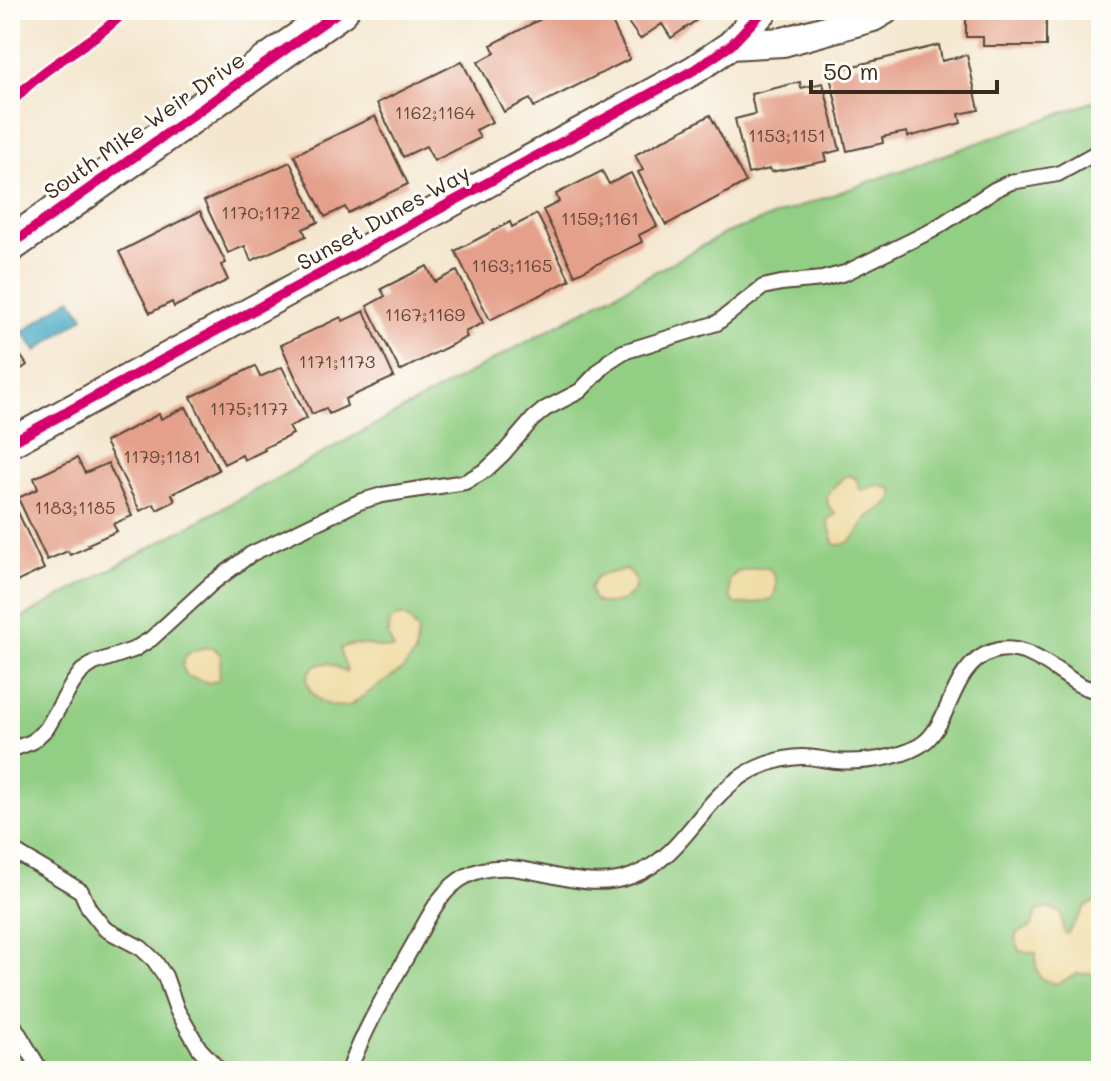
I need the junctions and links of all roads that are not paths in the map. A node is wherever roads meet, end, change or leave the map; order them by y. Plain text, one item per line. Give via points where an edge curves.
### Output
1 (341, 10) edge
2 (764, 10) edge
3 (885, 10) edge
4 (731, 45) junction
5 (1101, 150) edge
6 (10, 245) edge
7 (10, 443) edge
8 (1101, 692) edge
9 (10, 750) edge
10 (10, 849) edge
11 (10, 1019) edge
12 (41, 1071) edge
13 (220, 1071) edge
14 (349, 1071) edge

1 - 6 street, South Mike Weir Drive
2 - 4 street, Sunset Dunes Way
3 - 4 street via 783,42
4 - 7 street, Sunset Dunes Way via 680,78
5 - 9 lane via 1058,174 1003,186 943,225 845,273 763,287 717,323 623,352 580,391 545,409 486,470 465,482 359,502 251,554 151,639 82,671 47,728 32,742
8 - 14 lane via 1080,685 1042,659 1015,650 992,651 964,673 920,746 878,758 800,757 766,764 739,778 681,842 635,875 611,883 585,883 507,866 466,876 435,905 374,1014
10 - 13 lane via 81,891 105,929 154,960 199,1048
11 - 12 lane

